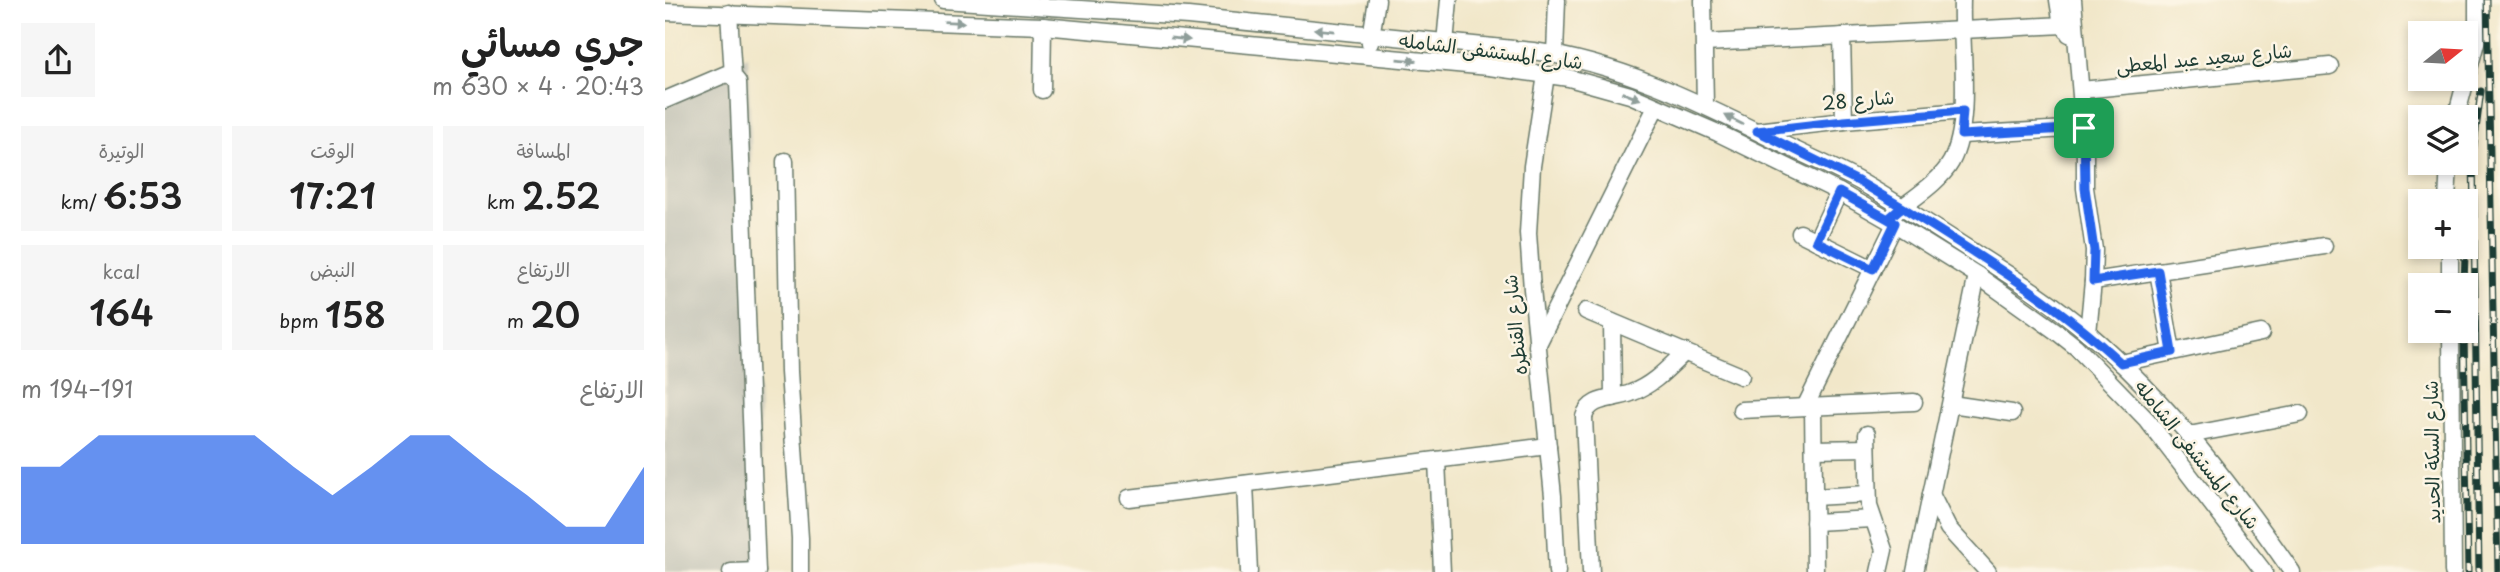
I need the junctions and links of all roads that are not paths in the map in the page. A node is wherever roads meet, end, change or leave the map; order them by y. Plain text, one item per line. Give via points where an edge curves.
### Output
1 (943, 0) edge
2 (1377, 0) edge
3 (1449, 0) edge
4 (1557, 0) edge
5 (1703, 0) edge
6 (1962, 0) edge
7 (2059, 0) edge
8 (2073, 0) edge
9 (2477, 0) edge
10 (1190, 8) edge
11 (665, 12) edge
12 (729, 13) junction
13 (2064, 25) junction
14 (1043, 26) junction
15 (1960, 30) junction
16 (1371, 35) junction
17 (1842, 37) junction
18 (1444, 43) junction
19 (1705, 43) junction
20 (2078, 44) junction
21 (1555, 54) junction
22 (1368, 57) junction
23 (2330, 66) dead end
24 (1546, 75) junction
25 (733, 76) junction
26 (1042, 90) dead end
27 (2081, 90) junction
28 (665, 100) edge
29 (1706, 105) junction
30 (2459, 105) edge
31 (1656, 107) junction
32 (1963, 111) junction
33 (1844, 121) junction
34 (2084, 128) junction
35 (1757, 131) junction
36 (1961, 135) junction
37 (785, 161) dead end
38 (1839, 192) junction
39 (1902, 207) junction
40 (1891, 221) junction
41 (1800, 233) dead end
42 (1816, 241) junction
43 (2324, 246) dead end
44 (1873, 269) junction
45 (2158, 271) junction
46 (1977, 275) junction
47 (2093, 281) junction
48 (1586, 311) dead end
49 (1612, 322) junction
50 (2088, 333) junction
51 (2261, 333) dead end
52 (2451, 343) edge
53 (1537, 346) junction
54 (1685, 352) junction
55 (2172, 352) junction
56 (2121, 363) junction
57 (1741, 376) dead end
58 (1613, 398) junction
59 (1914, 402) dead end
60 (1951, 404) junction
61 (1809, 407) junction
62 (1741, 410) dead end
63 (2012, 413) dead end
64 (2300, 414) dead end
65 (2189, 435) junction
66 (1548, 446) junction
67 (1814, 449) junction
68 (1437, 460) junction
69 (1245, 484) junction
70 (1868, 495) junction
71 (1931, 495) junction
72 (1814, 496) junction
73 (1129, 498) dead end
74 (1873, 520) junction
75 (1814, 522) junction
76 (757, 571) edge
77 (730, 572) edge
78 (800, 572) edge
79 (1249, 572) edge
80 (1442, 572) edge
81 (1557, 572) edge
82 (1591, 572) edge
83 (1815, 572) edge
84 (1879, 572) edge
85 (1915, 572) edge
86 (1987, 572) edge
87 (2264, 572) edge
88 (2292, 572) edge
89 (2453, 572) edge

1 - 10 street, شارع المستشفى الشامله
2 - 16 street
3 - 18 street
4 - 21 street
5 - 19 street
6 - 15 street
7 - 13 street
8 - 20 street
9 - 30 street via 2477,39
16 -> 10 street, شارع المستشفى الشامله
11 - 12 street, شارع المستشفى الشامله
12 -> 14 street, شارع المستشفى الشامله
12 - 25 street
13 - 15 street
13 - 20 street
14 -> 22 street, شارع المستشفى الشامله
14 - 26 street
15 - 17 street
15 - 32 street
16 - 18 street, شارع المستشفى الشامله
16 - 22 street
17 - 19 street
17 - 33 street
18 - 21 street, شارع المستشفى الشامله
19 - 29 street
20 - 27 street
21 - 29 street, شارع المستشفى الشامله via 1651,82
22 -> 24 street, شارع المستشفى الشامله
23 - 27 street, شارع سعيد عبد المعطى
24 -> 31 street, شارع المستشفى الشامله via 1607,88
24 - 53 street, شارع القنطره via 1529,200
25 - 28 street via 722,76
25 - 76 street via 738,85
27 - 34 street
35 -> 29 street, شارع المستشفى الشامله
31 - 38 street, شارع المستشفى الشامله
31 - 53 street
32 - 33 street, شارع 28
32 - 36 street
33 - 35 street, شارع 28
34 - 36 street
34 - 47 street
35 - 39 street, شارع المستشفى الشامله
36 - 39 street via 1950,163
37 - 78 street via 789,383
38 - 40 street, شارع المستشفى الشامله
38 - 42 street
39 - 40 street
39 - 50 street, شارع المستشفى الشامله via 2036,292
40 - 44 street
40 - 46 street, شارع المستشفى الشامله
41 - 42 street
42 - 44 street
43 - 45 street
44 - 61 street
45 - 47 street
45 - 55 street
46 - 60 street
46 - 87 street, شارع المستشفى الشامله via 2077,347 2120,391
47 - 50 street
48 - 49 street
49 - 54 street
49 - 58 street
50 - 56 street, شارع المستشفى الشامله
51 - 55 street
52 - 89 street, شارع السكة الحديد
53 - 66 street, شارع القنطره
54 - 57 street
54 - 58 street via 1652,383
55 - 56 street
56 - 65 street, شارع المستشفى الشامله
58 - 82 street via 1595,402 1584,417
59 - 61 street
60 - 63 street
60 - 71 street
61 - 62 street
61 - 67 street
64 - 65 street
65 - 88 street, شارع المستشفى الشامله
66 - 68 street
66 - 81 street, شارع القنطره
67 - 70 street via 1867,441
67 - 72 street
68 - 69 street
68 - 80 street
69 - 73 street
69 - 79 street
70 - 72 street
70 - 74 street
71 - 85 street
71 - 86 street via 1948,528
72 - 75 street
74 - 75 street
74 - 84 street via 1884,550
75 - 83 street
76 - 77 street

